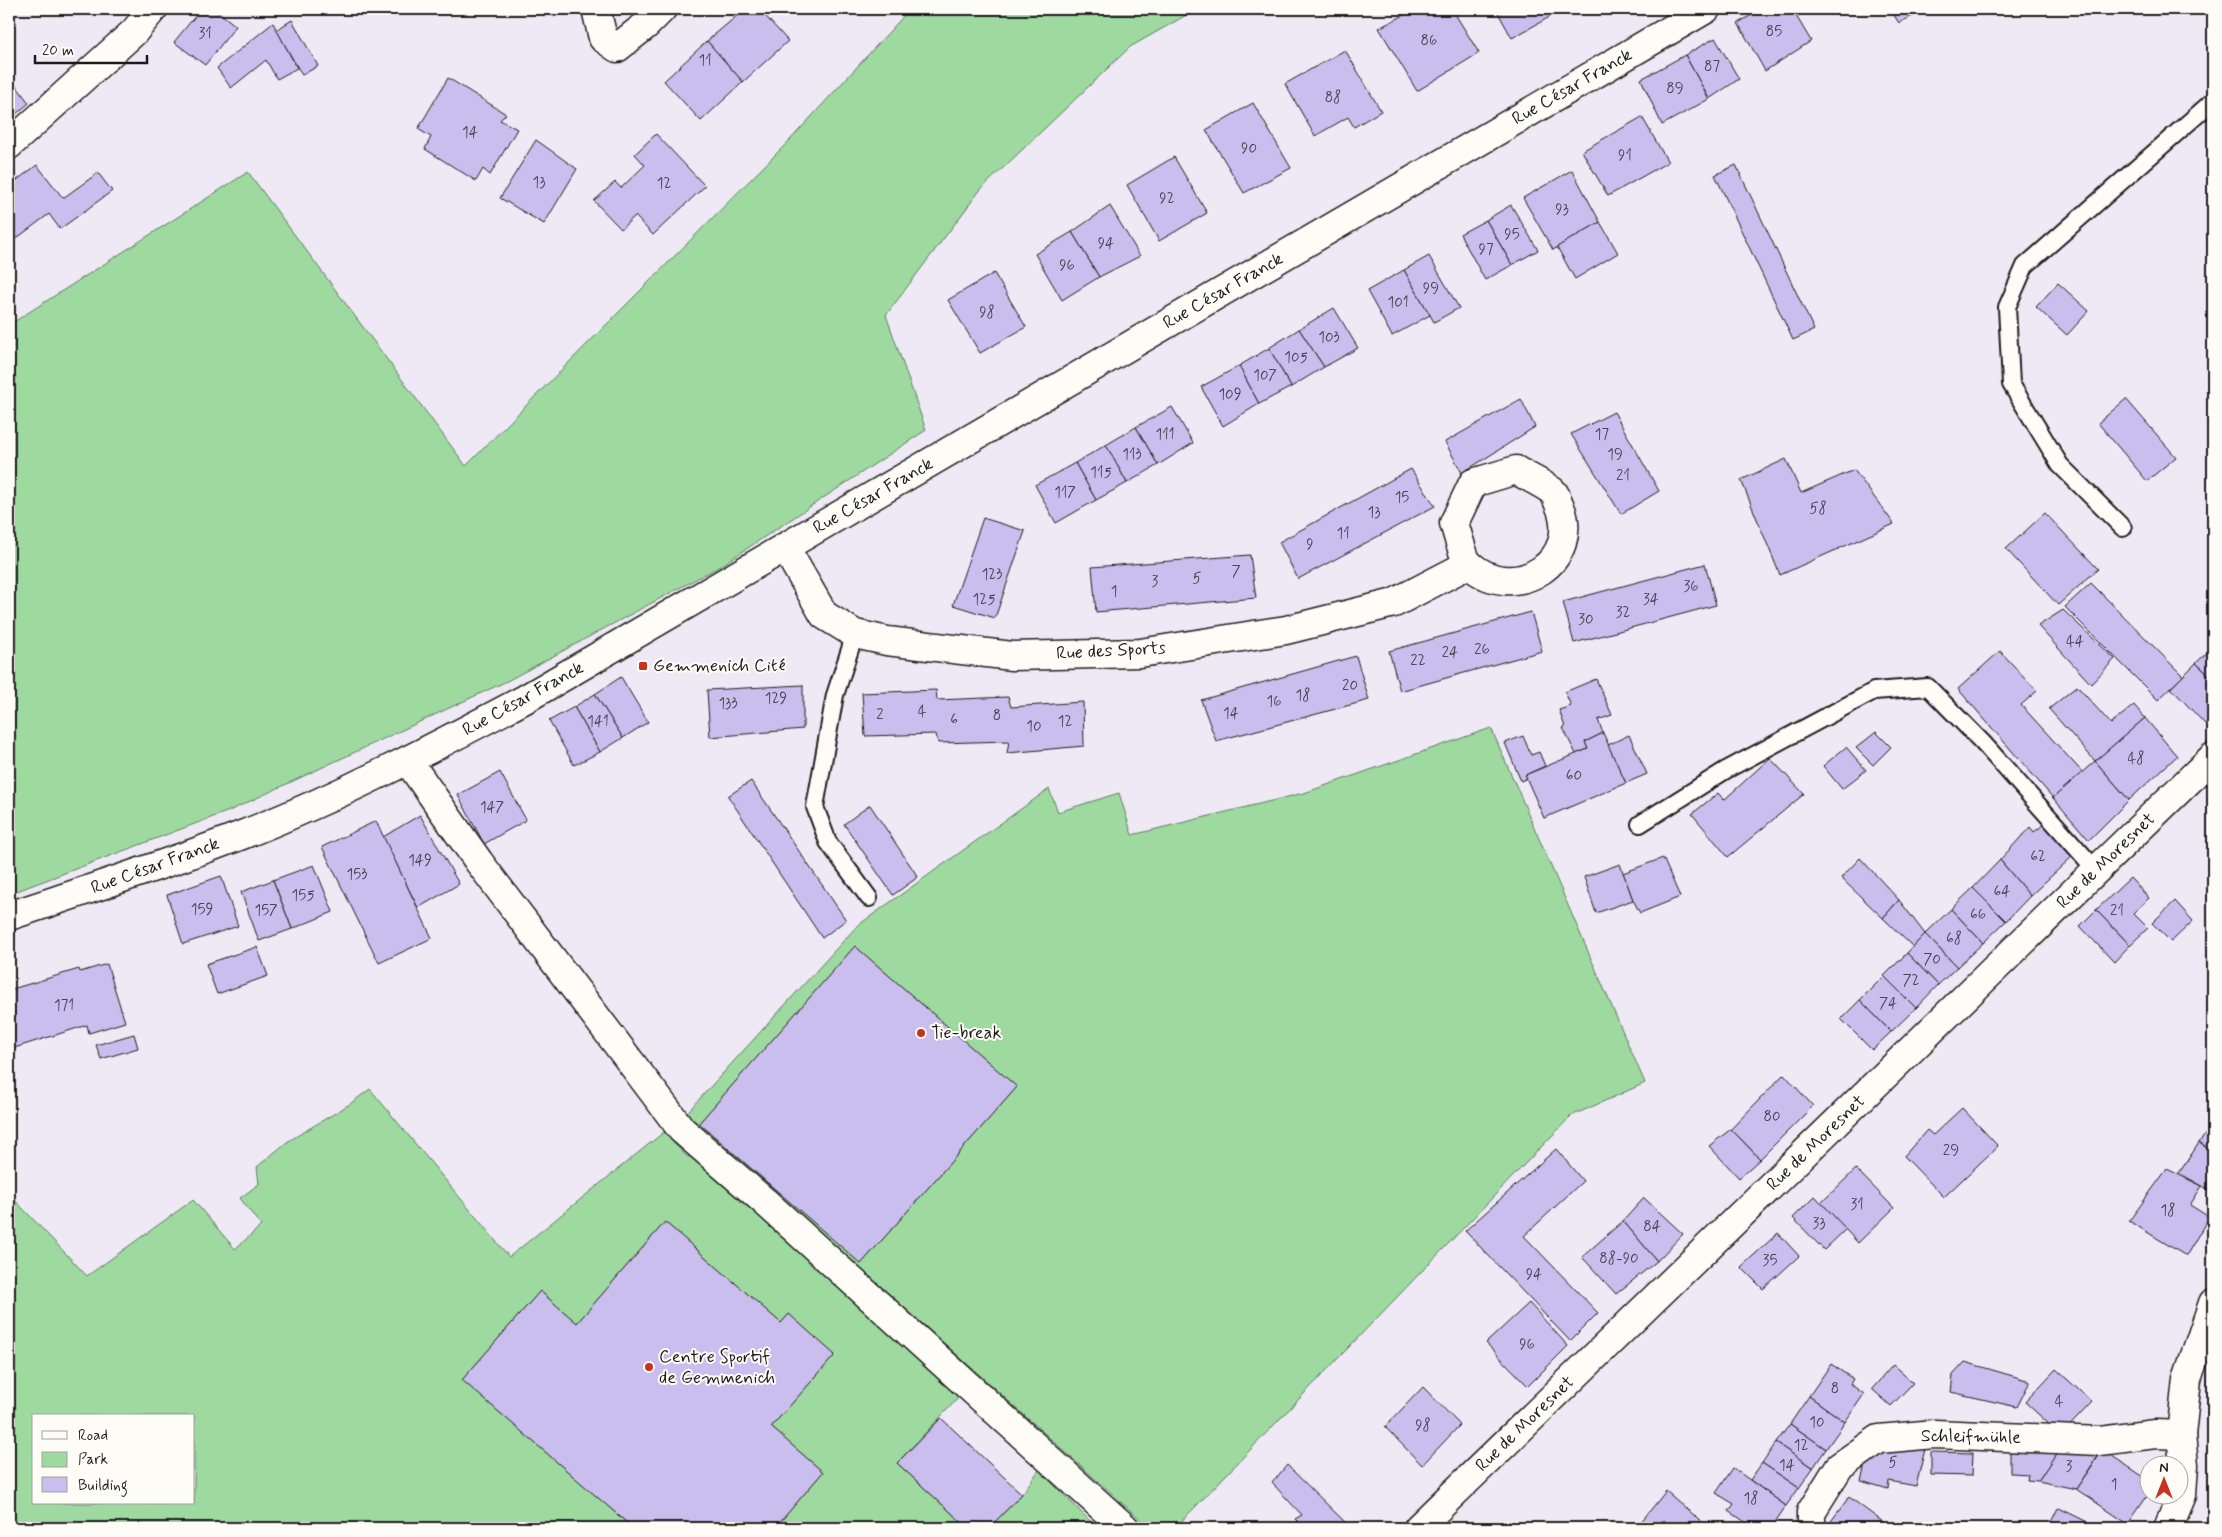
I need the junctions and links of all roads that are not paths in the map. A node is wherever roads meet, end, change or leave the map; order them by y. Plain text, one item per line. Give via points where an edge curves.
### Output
1 (153, 9) edge
2 (596, 9) edge
3 (662, 9) edge
4 (1706, 9) edge
5 (2213, 101) edge
6 (9, 145) edge
7 (2123, 528) dead end
8 (785, 547) junction
9 (1469, 564) dead end
10 (855, 634) junction
11 (2213, 757) edge
12 (408, 762) junction
13 (1640, 824) dead end
14 (2096, 870) junction
15 (869, 898) dead end
16 (9, 916) edge
17 (2213, 1303) edge
18 (2181, 1435) junction
19 (1125, 1528) edge
20 (1418, 1528) edge
21 (1811, 1528) edge
22 (2170, 1528) edge

1 - 6 street via 134,32
2 - 3 street via 603,38 616,48
4 - 8 street, Rue César Franck
5 - 7 lane via 2025,266 2007,307 2011,384 2060,465
8 - 10 street, Rue des Sports via 824,615
8 - 12 street, Rue César Franck via 525,699
9 - 10 street, Rue des Sports via 1394,603 1286,630 1140,653 1012,656
10 - 15 lane via 835,695 815,807 828,842
11 - 14 street, Rue de Moresnet
12 - 16 street, Rue César Franck via 243,834 128,877
12 - 19 street via 479,862 682,1130
13 - 14 lane via 1726,770 1874,690 1928,687 1983,743
14 - 20 street, Rue de Moresnet
17 - 18 street via 2187,1379
18 - 21 street, Schleifmühle via 2155,1434 2100,1441 1935,1434 1879,1438 1839,1466 1811,1512
18 - 22 street via 2182,1494

